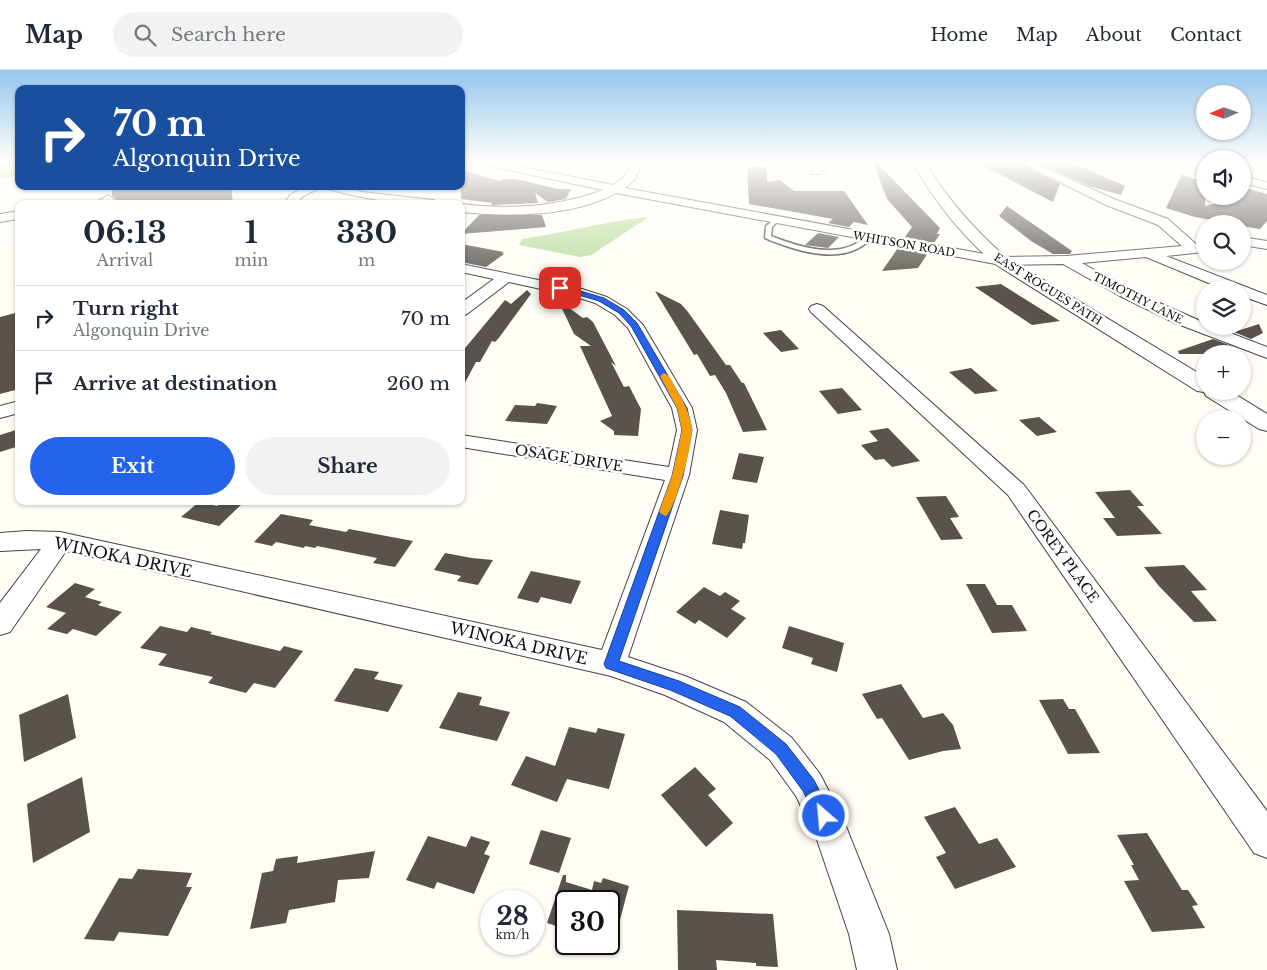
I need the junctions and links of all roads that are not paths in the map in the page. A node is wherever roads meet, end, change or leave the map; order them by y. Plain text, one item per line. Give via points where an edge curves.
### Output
1 (560, 205) edge
2 (699, 205) edge
3 (945, 205) edge
4 (1118, 205) edge
5 (465, 208) edge
6 (15, 216) edge
7 (0, 218) edge
8 (776, 220) junction
9 (1163, 222) junction
10 (1188, 228) dead end
11 (868, 237) junction
12 (1251, 243) edge
13 (1196, 246) edge
14 (1251, 246) edge
15 (1266, 246) edge
16 (1196, 248) edge
17 (1146, 253) junction
18 (1066, 260) junction
19 (1001, 261) junction
20 (465, 269) edge
21 (507, 277) junction
22 (1214, 280) edge
23 (1251, 294) edge
24 (1267, 300) edge
25 (465, 308) edge
26 (817, 309) dead end
27 (1267, 352) edge
28 (1196, 380) edge
29 (1228, 400) edge
30 (15, 408) edge
31 (0, 412) edge
32 (1267, 424) edge
33 (465, 442) edge
34 (678, 476) junction
35 (0, 542) edge
36 (60, 542) junction
37 (0, 624) edge
38 (611, 664) junction
39 (1267, 840) edge
40 (876, 970) edge

1 - 5 street via 494,211
2 - 8 street, WHITSON ROAD
3 - 19 street, EAST ROGUES PATH via 979,244
4 - 9 street
6 - 7 street
8 - 11 street, WHITSON ROAD
8 - 11 lane via 768,226 767,237 822,251 841,252 856,248
9 - 10 street
9 - 13 street
11 - 19 street, WHITSON ROAD
12 - 15 street
14 - 15 street
16 - 17 street, WHITSON ROAD
17 - 18 street, WHITSON ROAD
17 - 22 street
18 - 19 street, WHITSON ROAD
18 - 27 street, TIMOTHY LANE via 1181,320
19 - 28 street, EAST ROGUES PATH
20 - 21 street
21 - 25 street
21 - 34 street via 601,300 635,324 682,408 687,430
23 - 24 street
26 - 39 street, COREY PLACE via 1016,490
29 - 32 street
30 - 31 street
33 - 34 street, OSAGE DRIVE
34 - 38 street
35 - 36 street, WINOKA DRIVE
36 - 37 street
36 - 38 street, WINOKA DRIVE
38 - 40 street, WINOKA DRIVE via 674,685 735,712 781,749 808,785 831,831 869,934

